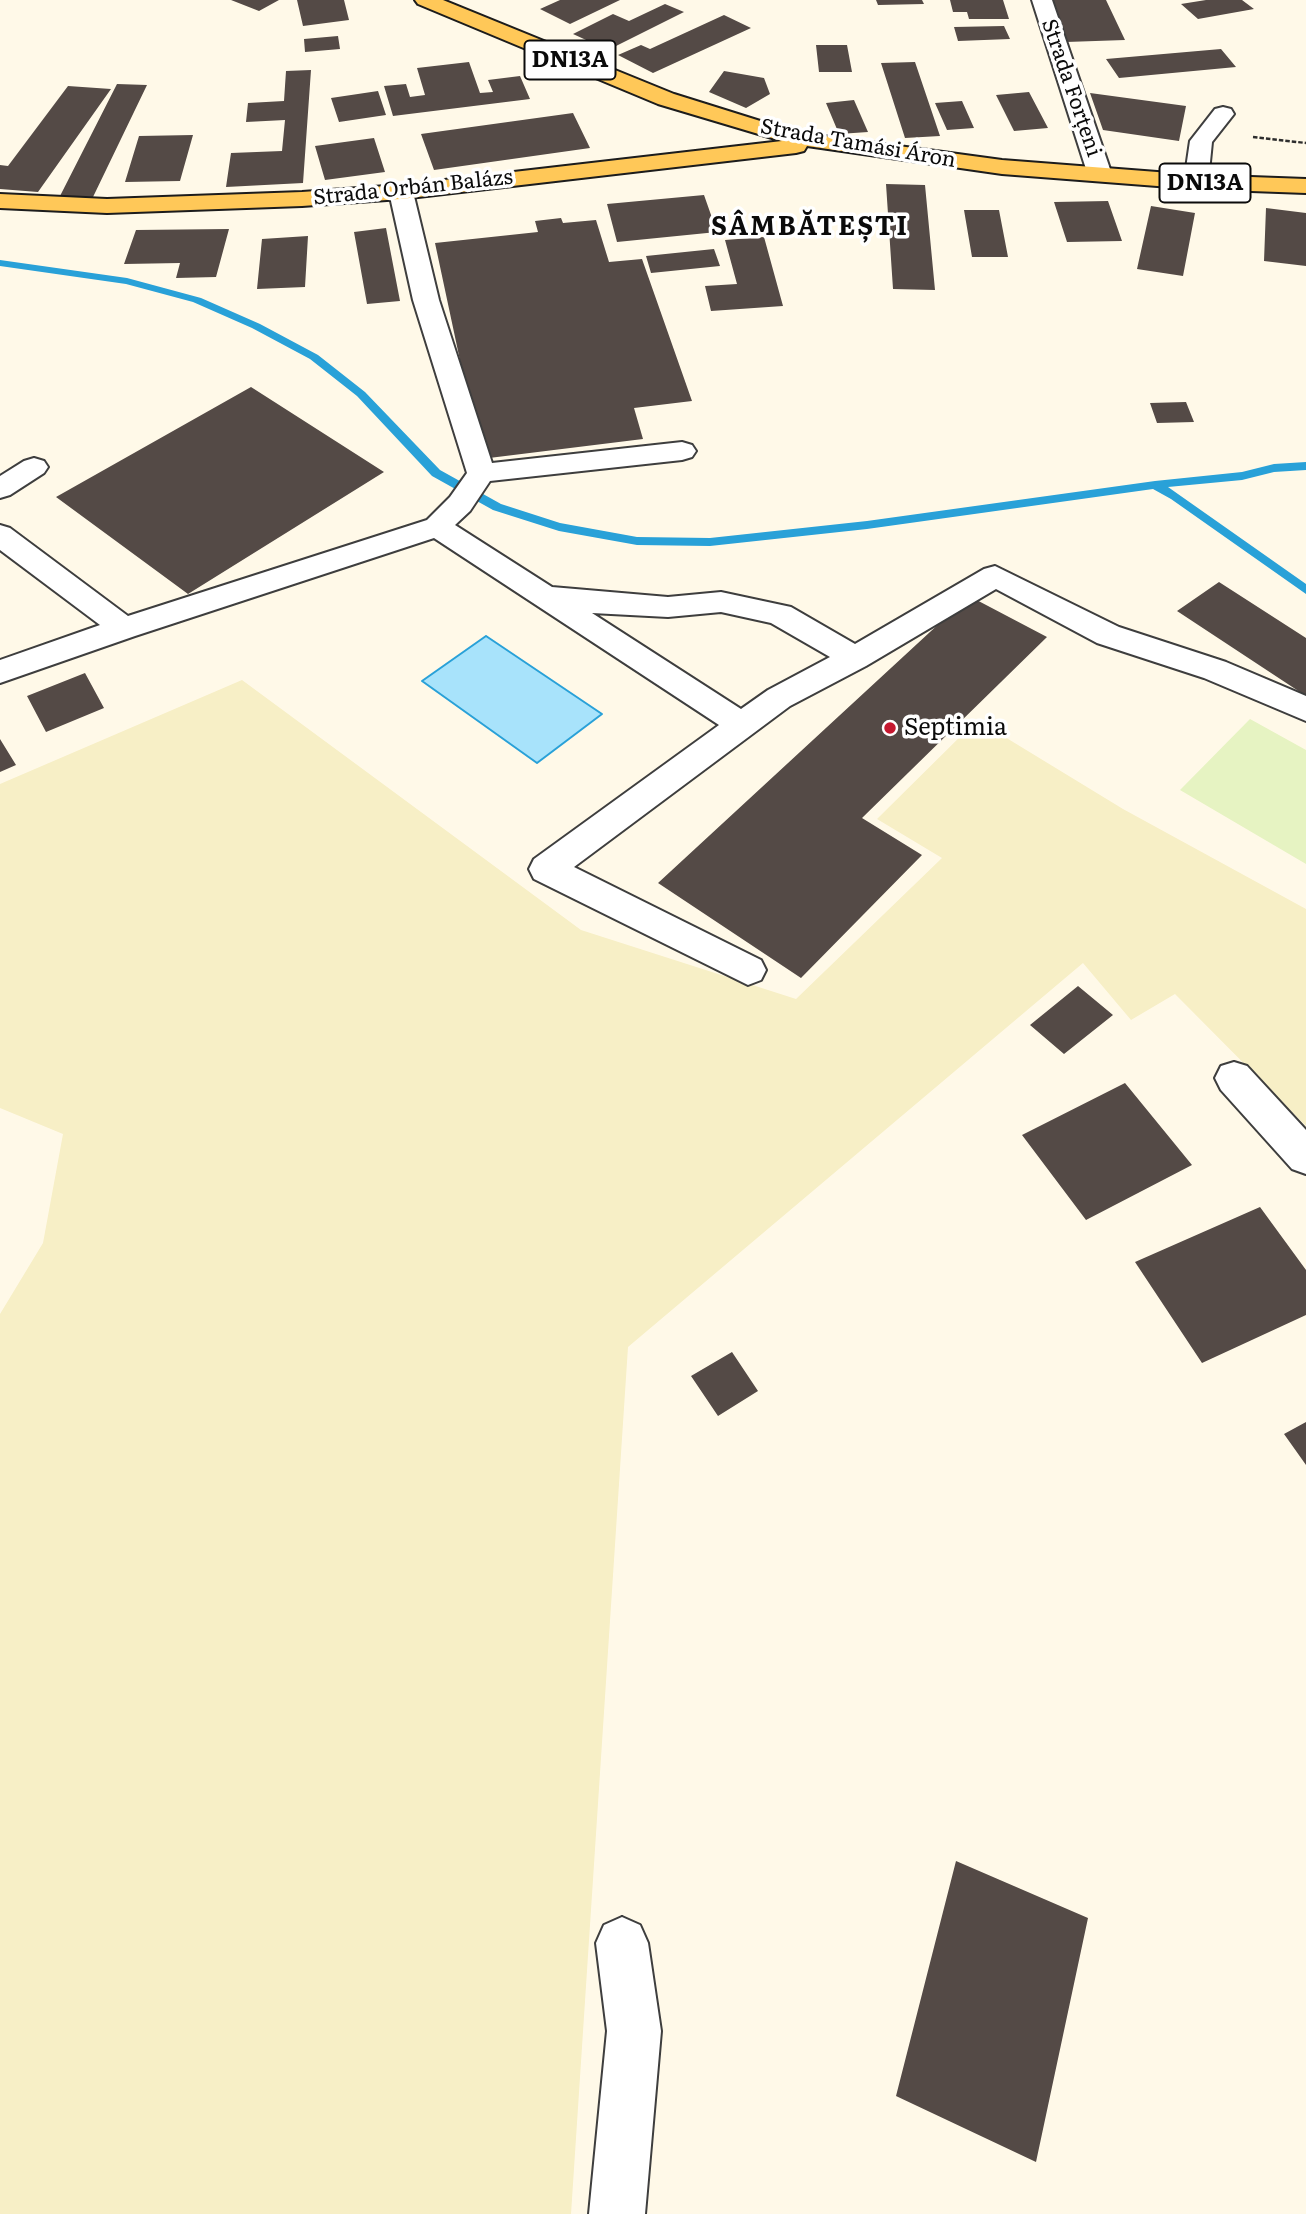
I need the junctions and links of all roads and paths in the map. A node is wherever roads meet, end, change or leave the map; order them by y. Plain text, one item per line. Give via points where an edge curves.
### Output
1 (425, 0) edge
2 (1042, 0) edge
3 (1217, 121) joint
4 (825, 143) junction
5 (1306, 143) edge
6 (1103, 176) junction
7 (1196, 182) junction
8 (1306, 186) edge
9 (401, 192) junction
10 (0, 201) edge
11 (682, 451) dead end
12 (34, 467) dead end
13 (481, 475) junction
14 (0, 489) edge
15 (437, 527) junction
16 (0, 534) edge
17 (545, 597) junction
18 (124, 628) junction
19 (855, 658) junction
20 (0, 672) edge
21 (1306, 709) edge
22 (742, 725) junction
23 (748, 970) dead end
24 (1234, 1078) dead end
25 (1306, 1157) edge
26 (622, 1943) dead end
27 (617, 2214) edge

1 - 4 main road, Strada Tamási Áron / DN13A via 666,99 768,131
2 - 6 street, Strada Forțeni
3 - 5 path
3 - 7 street via 1201,141
4 - 6 main road, Strada Tamási Áron / DN13A
4 - 9 main road, Strada Orbán Balázs
6 - 7 main road, DN13A
7 - 8 main road, DN13A
9 - 10 main road, Strada Orbán Balázs via 168,205
9 - 13 street via 426,300
11 - 13 street
12 - 14 street
13 - 15 street
15 - 17 street
15 - 18 street
16 - 18 street
17 - 19 street via 668,607 721,602 780,614
17 - 22 street
18 - 20 street
19 - 21 street via 995,576 1108,635 1215,670
19 - 22 street via 779,698
22 - 23 street via 546,869
24 - 25 street
26 - 27 street via 634,2031

